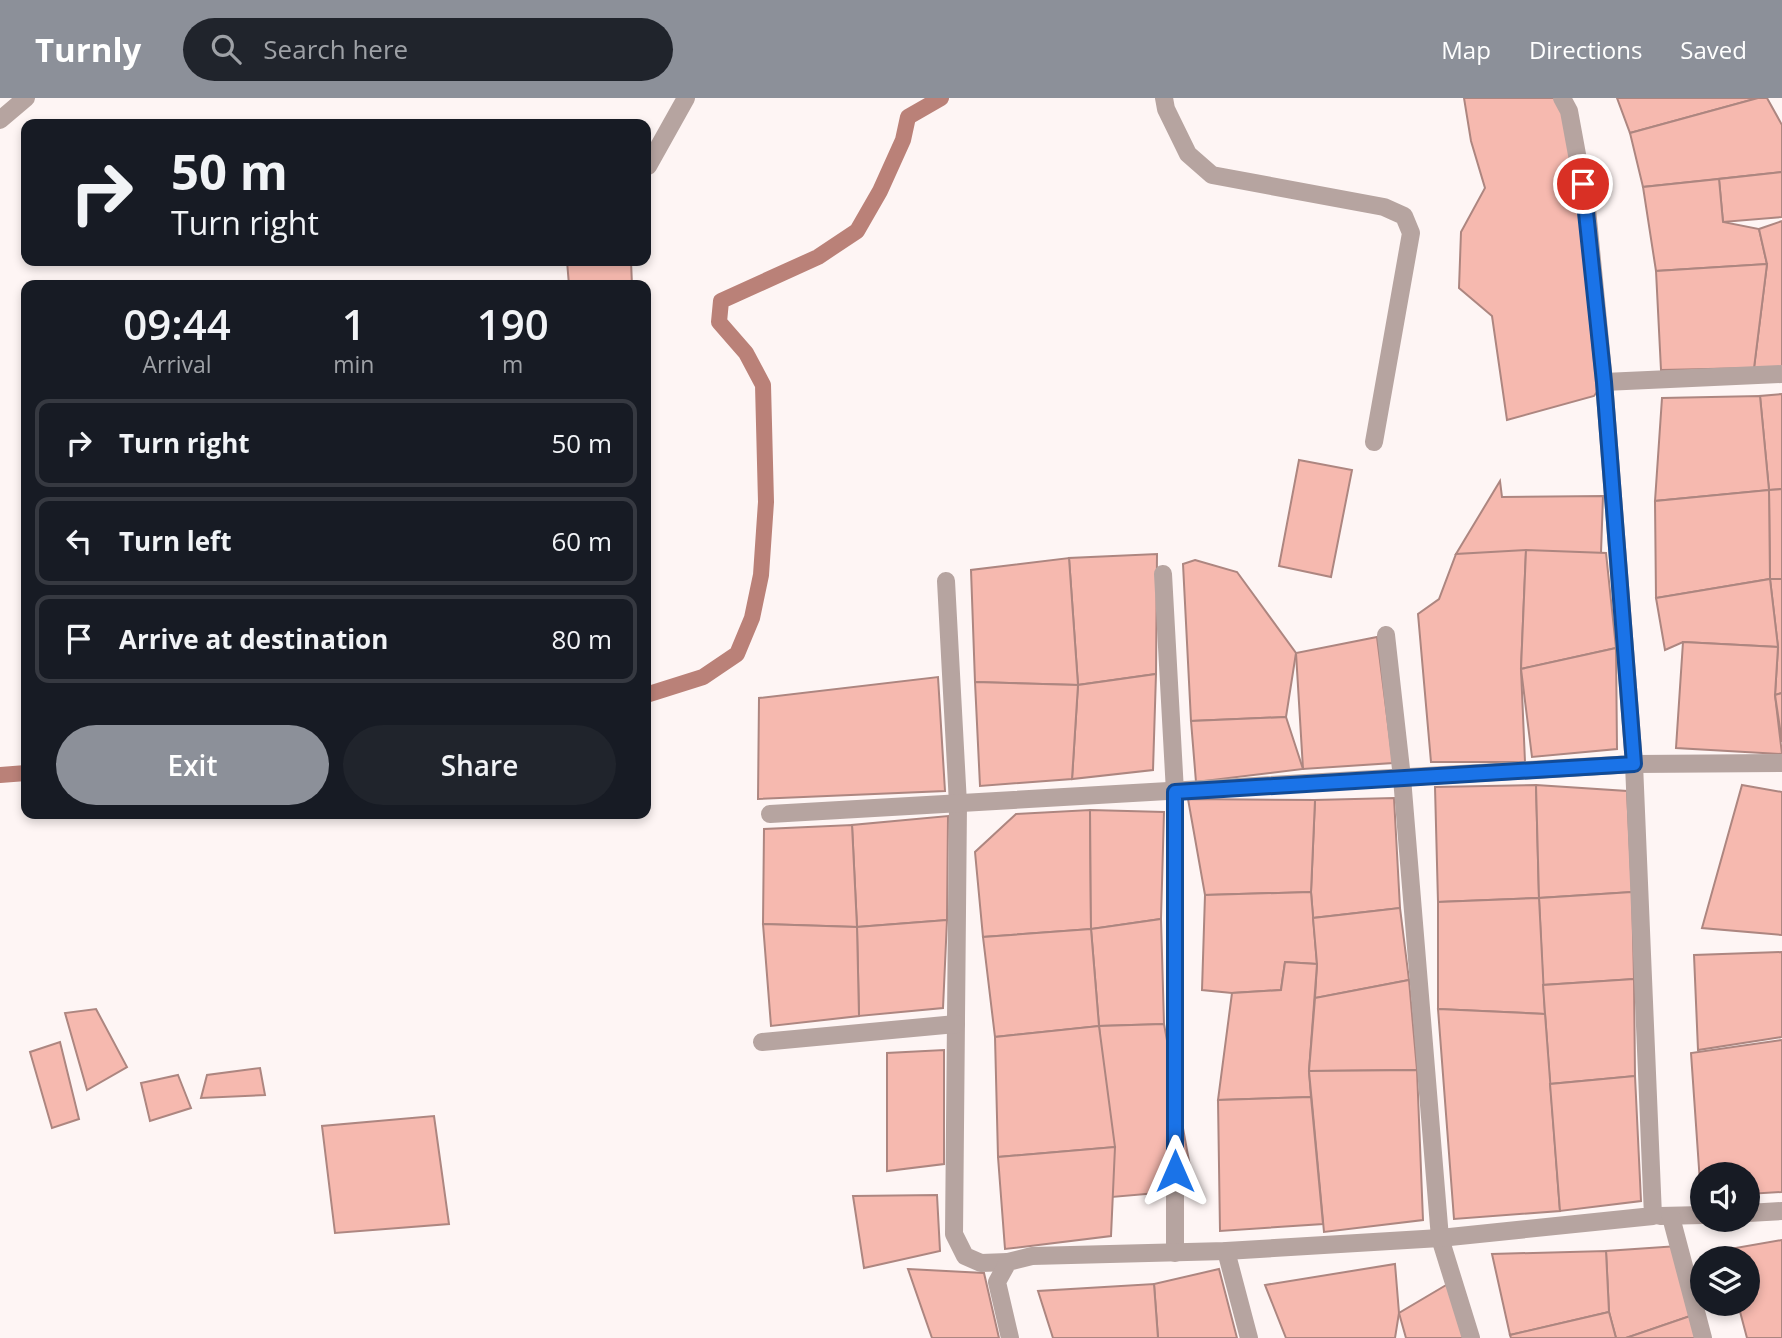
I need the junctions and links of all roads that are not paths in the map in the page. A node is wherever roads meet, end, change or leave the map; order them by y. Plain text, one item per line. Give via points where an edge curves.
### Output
1 (26, 98) edge
2 (687, 98) edge
3 (1164, 98) edge
4 (1562, 98) edge
5 (0, 120) edge
6 (651, 161) edge
7 (1782, 374) edge
8 (1604, 382) junction
9 (1374, 442) dead end
10 (1163, 574) dead end
11 (946, 581) dead end
12 (1386, 635) dead end
13 (1782, 762) edge
14 (1634, 764) junction
15 (1402, 778) junction
16 (1175, 792) junction
17 (958, 804) junction
18 (770, 814) dead end
19 (956, 1024) junction
20 (762, 1042) dead end
21 (1782, 1211) edge
22 (1760, 1212) edge
23 (1690, 1215) edge
24 (1662, 1216) junction
25 (1440, 1238) junction
26 (1226, 1251) junction
27 (1175, 1253) junction
28 (1008, 1262) junction
29 (1010, 1338) edge
30 (1249, 1338) edge
31 (1471, 1338) edge
32 (1703, 1338) edge

1 - 5 street
2 - 6 street
3 - 9 street via 1188,154 1212,175 1384,207 1404,216 1411,233
4 - 8 street via 1569,111 1587,209
7 - 8 street
8 - 14 street
10 - 16 street
11 - 17 street
12 - 15 street
13 - 14 street
14 - 15 street
14 - 24 street
15 - 16 street
15 - 25 street
16 - 17 street
16 - 27 street
17 - 18 street
17 - 19 street
19 - 20 street
19 - 28 street via 954,1234 965,1256 981,1263
21 - 22 street
23 - 24 street
24 - 25 street
24 - 32 street
25 - 26 street
25 - 31 street
26 - 27 street
26 - 30 street
27 - 28 street via 1032,1256
28 - 29 street via 997,1282

